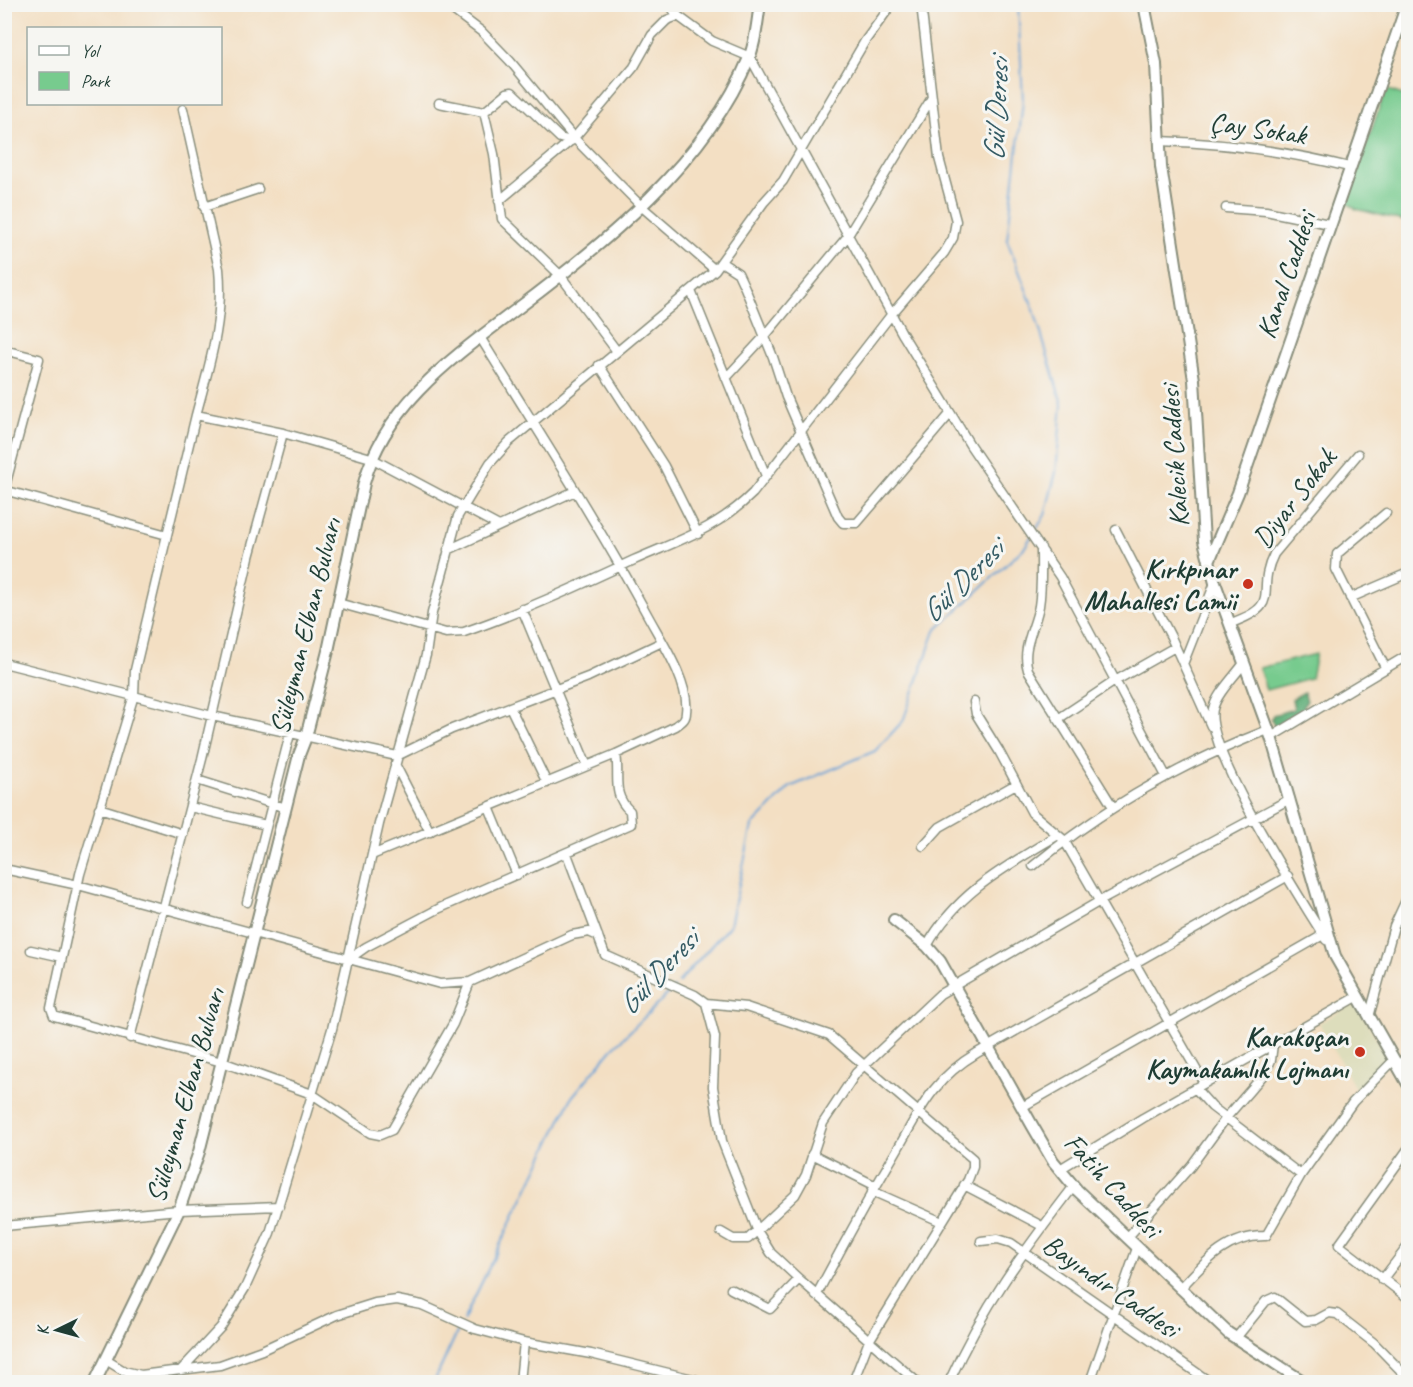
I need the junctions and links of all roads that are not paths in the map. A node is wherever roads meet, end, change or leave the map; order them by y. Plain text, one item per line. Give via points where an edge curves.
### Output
1 (445, 4) edge
2 (669, 4) edge
3 (760, 4) edge
4 (892, 4) edge
5 (921, 4) edge
6 (1144, 4) edge
7 (1407, 4) edge
8 (678, 16) junction
9 (750, 57) junction
10 (931, 99) junction
11 (440, 103) dead end
12 (183, 109) dead end
13 (484, 112) junction
14 (573, 140) junction
15 (1160, 141) junction
16 (801, 150) junction
17 (1349, 168) junction
18 (258, 189) dead end
19 (499, 201) junction
20 (641, 206) junction
21 (204, 207) junction
22 (1226, 208) dead end
23 (1329, 224) junction
24 (847, 237) junction
25 (718, 266) junction
26 (560, 275) junction
27 (691, 291) junction
28 (891, 315) junction
29 (765, 336) junction
30 (480, 337) junction
31 (4, 350) edge
32 (616, 350) junction
33 (599, 365) junction
34 (726, 378) junction
35 (950, 414) junction
36 (196, 415) junction
37 (532, 422) junction
38 (802, 431) junction
39 (283, 433) junction
40 (1358, 454) dead end
41 (371, 458) junction
42 (766, 476) junction
43 (4, 490) edge
44 (575, 491) junction
45 (464, 506) junction
46 (1386, 513) dead end
47 (499, 526) junction
48 (1116, 531) dead end
49 (167, 534) junction
50 (698, 534) junction
51 (1041, 548) junction
52 (448, 550) junction
53 (1209, 561) junction
54 (622, 566) junction
55 (1408, 573) edge
56 (1215, 583) junction
57 (1350, 598) junction
58 (338, 603) junction
59 (522, 609) junction
60 (1231, 623) junction
61 (429, 627) junction
62 (662, 642) junction
63 (1175, 647) junction
64 (1408, 655) edge
65 (4, 663) edge
66 (1244, 663) junction
67 (1183, 664) junction
68 (1385, 667) junction
69 (1115, 681) junction
70 (555, 690) junction
71 (134, 695) junction
72 (974, 702) dead end
73 (510, 707) junction
74 (212, 716) junction
75 (1058, 719) junction
76 (290, 734) junction
77 (1270, 734) junction
78 (1215, 735) junction
79 (306, 737) junction
80 (1220, 749) junction
81 (616, 754) junction
82 (396, 760) junction
83 (587, 766) junction
84 (1167, 776) junction
85 (197, 780) junction
86 (547, 783) junction
87 (1016, 784) junction
88 (1290, 799) junction
89 (271, 803) junction
90 (190, 807) junction
91 (489, 807) junction
92 (1113, 807) junction
93 (99, 808) junction
94 (285, 808) junction
95 (1254, 818) junction
96 (266, 825) junction
97 (430, 831) junction
98 (183, 834) junction
99 (1061, 837) junction
100 (924, 846) dead end
101 (567, 854) junction
102 (372, 855) junction
103 (1032, 866) dead end
104 (4, 869) edge
105 (517, 875) junction
106 (1288, 876) junction
107 (78, 885) junction
108 (1408, 896) edge
109 (1101, 901) junction
110 (248, 902) dead end
111 (163, 908) junction
112 (894, 920) dead end
113 (255, 932) junction
114 (1323, 935) junction
115 (598, 936) junction
116 (927, 946) junction
117 (31, 950) dead end
118 (1335, 956) junction
119 (62, 957) junction
120 (349, 960) junction
121 (1136, 962) junction
122 (470, 982) junction
123 (953, 986) junction
124 (1357, 997) junction
125 (706, 1003) junction
126 (1369, 1017) junction
127 (1170, 1023) junction
128 (130, 1038) junction
129 (1273, 1044) junction
130 (988, 1047) junction
131 (1408, 1054) edge
132 (222, 1062) junction
133 (864, 1064) junction
134 (1396, 1064) junction
135 (1408, 1084) edge
136 (1200, 1085) junction
137 (312, 1094) junction
138 (1022, 1107) junction
139 (918, 1112) junction
140 (1226, 1118) junction
141 (1408, 1149) edge
142 (812, 1155) junction
143 (1060, 1169) junction
144 (1301, 1175) junction
145 (964, 1185) junction
146 (1074, 1186) junction
147 (874, 1188) junction
148 (279, 1206) junction
149 (178, 1210) junction
150 (942, 1222) junction
151 (4, 1226) edge
152 (1042, 1226) junction
153 (720, 1232) dead end
154 (758, 1232) junction
155 (1127, 1238) junction
156 (981, 1241) dead end
157 (1408, 1246) edge
158 (1137, 1248) junction
159 (1023, 1252) junction
160 (799, 1279) junction
161 (1382, 1280) junction
162 (731, 1288) dead end
163 (1180, 1289) junction
164 (816, 1296) junction
165 (1408, 1298) edge
166 (1112, 1314) junction
167 (1236, 1338) junction
168 (869, 1341) junction
169 (524, 1342) junction
170 (106, 1360) junction
171 (182, 1370) junction
172 (1196, 1372) junction
173 (1408, 1378) edge
174 (95, 1383) edge
175 (520, 1383) edge
176 (705, 1383) edge
177 (853, 1383) edge
178 (917, 1383) edge
179 (949, 1383) edge
180 (1090, 1383) edge
181 (1191, 1383) edge
182 (1210, 1383) edge
183 (1304, 1383) edge

1 - 14 street via 496,46
2 - 8 street
3 - 9 street, Süleyman Elban Bulvarı
4 - 16 street
5 - 10 street
6 - 15 street, Kalecik Caddesi via 1156,64
7 - 17 street, Kanal Caddesi
8 - 9 street via 712,41
8 - 14 street via 667,20 652,35 634,67
9 - 16 street
9 - 20 street, Süleyman Elban Bulvarı via 722,108 680,166
10 - 24 street
10 - 28 street via 939,158 956,221 953,238
11 - 13 street
12 - 21 street
13 - 14 street via 507,93 514,93 560,138
13 - 19 street
14 - 19 street
14 - 20 street
15 - 17 street, Çay Sokak via 1247,146
15 - 53 street, Kalecik Caddesi via 1194,380 1202,527
16 - 24 street
16 - 25 street via 783,181
17 - 23 street, Kanal Caddesi
18 - 21 street
19 - 26 street via 503,222
20 - 25 street
20 - 26 street, Süleyman Elban Bulvarı via 610,237
21 - 36 street via 221,292 216,340
22 - 23 street via 1266,211
23 - 53 street, Kanal Caddesi via 1238,493
24 - 28 street
24 - 29 street
25 - 27 street
25 - 29 street via 738,273
26 - 30 street, Süleyman Elban Bulvarı
26 - 32 street
27 - 32 street
27 - 34 street
28 - 35 street
28 - 38 street
29 - 34 street
29 - 38 street
30 - 37 street
30 - 41 street, Süleyman Elban Bulvarı via 432,376 412,398
31 - 43 street via 39,358
32 - 33 street
33 - 37 street
33 - 50 street via 664,466
34 - 42 street
35 - 38 street via 853,524 838,517
35 - 51 street
36 - 39 street
36 - 49 street
37 - 44 street
37 - 45 street via 490,463
38 - 42 street
39 - 41 street
39 - 74 street
40 - 60 street, Diyar Sokak via 1274,554 1268,564 1260,610
41 - 45 street
41 - 58 street, Süleyman Elban Bulvarı
42 - 50 street via 737,508
43 - 49 street
44 - 47 street
44 - 54 street
45 - 47 street
45 - 52 street
46 - 57 street via 1337,554 1336,569
47 - 52 street
48 - 63 street
49 - 71 street via 135,670
50 - 54 street
51 - 69 street
51 - 75 street via 1039,607 1024,660
52 - 61 street
53 - 56 street, Kalecik Caddesi
54 - 59 street
54 - 62 street
55 - 57 street
56 - 60 street, Kalecik Caddesi
56 - 67 street
57 - 68 street
58 - 61 street
58 - 79 street, Süleyman Elban Bulvarı
59 - 61 street via 464,632 446,633
59 - 70 street
60 - 66 street, Kalecik Caddesi
61 - 82 street via 426,655
62 - 70 street
62 - 81 street via 681,682 687,714 676,726
63 - 67 street
63 - 69 street
64 - 68 street
65 - 71 street
66 - 77 street, Kalecik Caddesi
66 - 78 street via 1216,703
67 - 78 street
68 - 77 street
69 - 75 street
69 - 84 street
70 - 73 street
70 - 83 street
71 - 74 street
71 - 93 street
72 - 87 street via 976,714
73 - 82 street via 452,729
73 - 86 street
74 - 76 street
74 - 85 street
75 - 92 street
76 - 79 street
76 - 89 street
77 - 80 street
77 - 88 street, Kalecik Caddesi
78 - 80 street
79 - 82 street
79 - 94 street, Süleyman Elban Bulvarı
80 - 84 street
80 - 95 street
81 - 83 street
81 - 101 street via 616,791 630,811 631,824
82 - 97 street
82 - 102 street
83 - 86 street
84 - 92 street
85 - 89 street
85 - 90 street
86 - 91 street
87 - 99 street via 1032,813
87 - 100 street via 940,827
88 - 95 street
88 - 118 street, Kalecik Caddesi
89 - 94 street
89 - 96 street
90 - 96 street
90 - 98 street
91 - 97 street
91 - 105 street
92 - 99 street
93 - 98 street
93 - 107 street
94 - 113 street, Süleyman Elban Bulvarı
95 - 106 street
95 - 109 street
96 - 110 street
97 - 102 street
98 - 111 street
99 - 103 street
99 - 109 street
99 - 116 street via 1002,869 957,903
101 - 105 street
101 - 115 street
102 - 120 street
104 - 107 street
105 - 120 street via 420,918
106 - 114 street
106 - 121 street
107 - 111 street
107 - 119 street
108 - 126 street via 1394,926
109 - 121 street
109 - 123 street
111 - 113 street
111 - 128 street
112 - 116 street, Fatih Caddesi
113 - 120 street
113 - 132 street, Süleyman Elban Bulvarı
114 - 118 street
114 - 127 street
115 - 122 street via 589,932 572,935
115 - 125 street via 605,955
116 - 123 street, Fatih Caddesi
117 - 119 street
118 - 124 street, Kalecik Caddesi
119 - 128 street via 51,1008 54,1016
120 - 122 street via 440,984
120 - 137 street
121 - 127 street
121 - 130 street
122 - 137 street via 453,1024 393,1130 370,1134
123 - 130 street, Fatih Caddesi
123 - 133 street
124 - 126 street, Kalecik Caddesi
124 - 129 street
125 - 133 street via 746,1007 822,1031
125 - 154 street via 715,1037 716,1115 733,1173
126 - 134 street, Kalecik Caddesi
127 - 136 street
127 - 138 street
128 - 132 street
129 - 136 street
129 - 140 street via 1266,1072
130 - 138 street, Fatih Caddesi
130 - 139 street via 947,1075 928,1094
131 - 134 street
132 - 137 street
132 - 149 street, Süleyman Elban Bulvarı via 199,1152
133 - 139 street
133 - 142 street via 823,1123
134 - 135 street, Kalecik Caddesi
134 - 144 street via 1353,1102
136 - 140 street via 1212,1107
136 - 143 street
137 - 148 street
138 - 143 street, Fatih Caddesi
139 - 145 street via 973,1158
139 - 147 street
140 - 144 street
140 - 155 street via 1191,1166
141 - 161 street via 1339,1245
142 - 147 street
142 - 154 street via 795,1195
143 - 146 street, Fatih Caddesi
144 - 163 street via 1266,1236 1242,1239 1219,1250
145 - 150 street
145 - 152 street
146 - 152 street
146 - 155 street, Fatih Caddesi
147 - 150 street
147 - 164 street
148 - 149 street
148 - 171 street via 245,1288 221,1327
149 - 151 street
149 - 170 street, Süleyman Elban Bulvarı
150 - 168 street
152 - 159 street
153 - 154 street via 742,1241
154 - 160 street via 771,1253
155 - 158 street, Fatih Caddesi
156 - 159 street, Bayındır Caddesi via 998,1239
157 - 161 street
158 - 163 street, Fatih Caddesi
158 - 166 street
159 - 166 street, Bayındır Caddesi
159 - 179 street via 991,1300
160 - 162 street via 770,1309
160 - 164 street
161 - 165 street
163 - 167 street, Fatih Caddesi
164 - 168 street
166 - 172 street, Bayındır Caddesi
166 - 180 street
167 - 173 street via 1266,1300 1275,1297 1305,1321 1337,1314 1374,1342
167 - 183 street, Fatih Caddesi
168 - 177 street
168 - 178 street
169 - 171 street via 475,1329 409,1300 375,1303 220,1365
169 - 175 street
169 - 176 street via 591,1354
170 - 171 street via 132,1374
170 - 174 street, Süleyman Elban Bulvarı
172 - 181 street
172 - 182 street, Bayındır Caddesi

